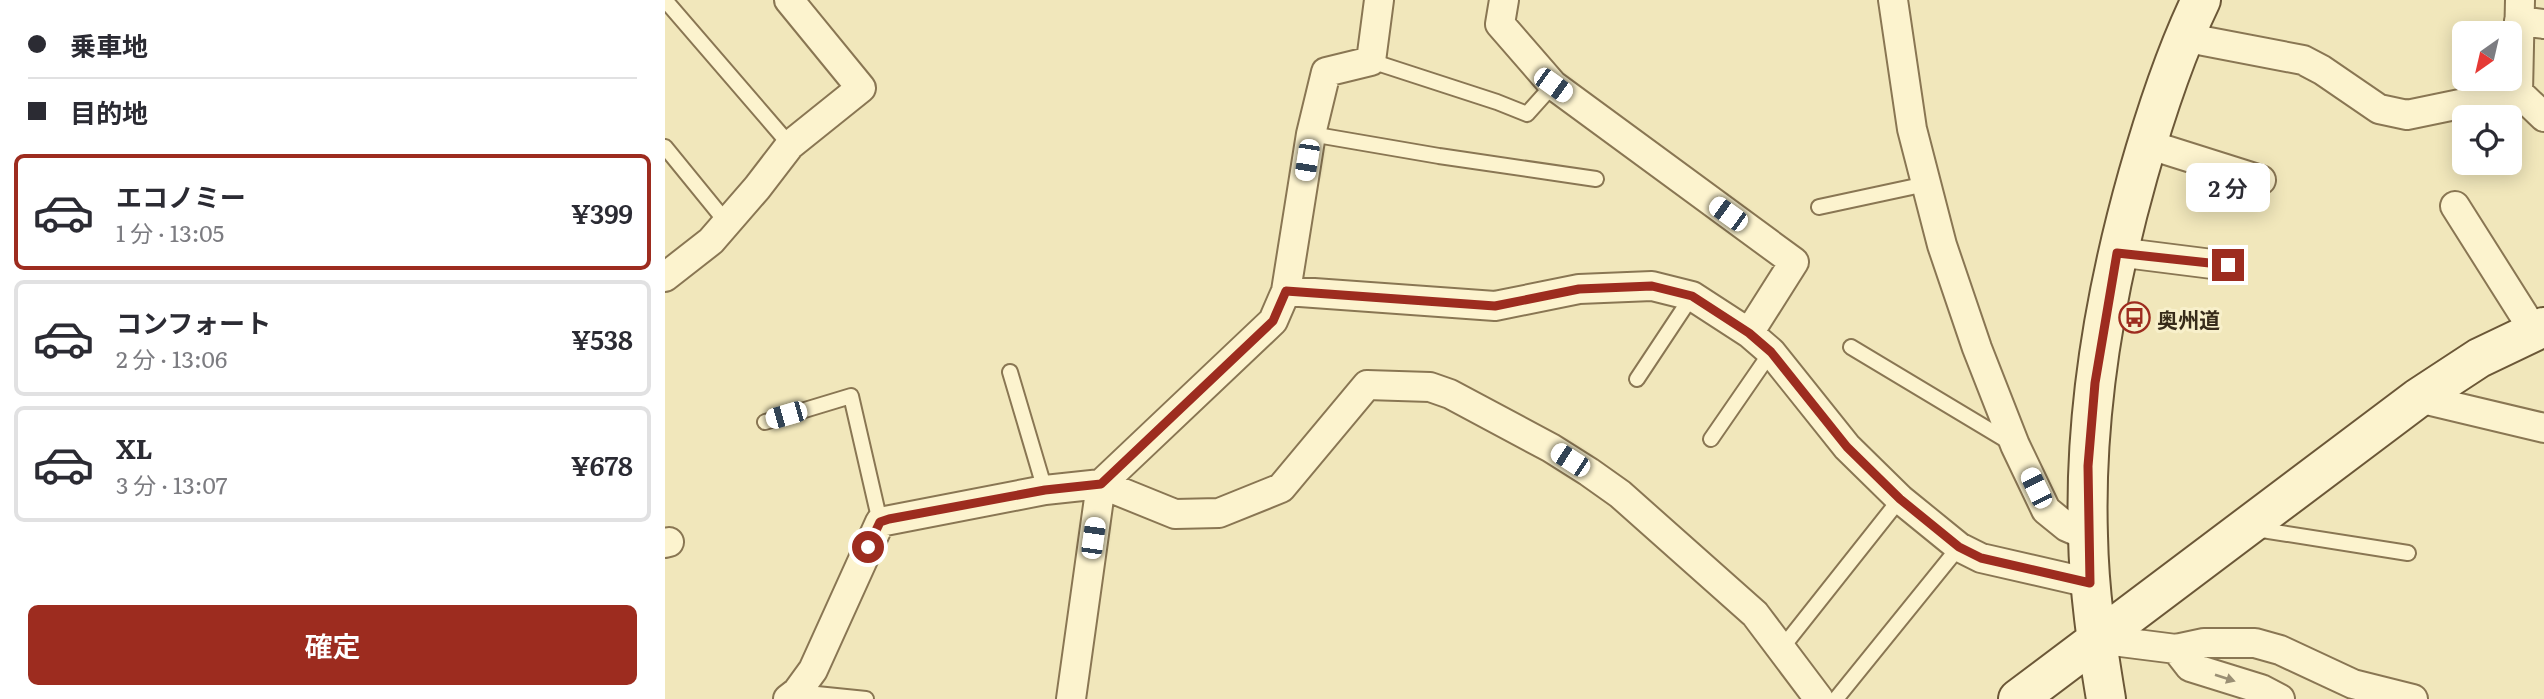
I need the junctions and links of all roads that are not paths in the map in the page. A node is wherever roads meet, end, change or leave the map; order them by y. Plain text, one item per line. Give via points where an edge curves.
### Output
1 (665, 0) edge
2 (789, 0) edge
3 (1379, 0) edge
4 (1504, 0) edge
5 (1893, 0) edge
6 (2200, 0) edge
7 (2528, 15) edge
8 (2183, 37) junction
9 (1371, 61) junction
10 (1553, 85) junction
11 (2518, 92) junction
12 (2544, 117) edge
13 (1311, 134) junction
14 (2147, 144) junction
15 (790, 145) junction
16 (665, 147) edge
17 (1596, 179) dead end
18 (2261, 180) dead end
19 (1926, 184) junction
20 (2455, 206) dead end
21 (1819, 207) dead end
22 (727, 223) junction
23 (2117, 253) junction
24 (2228, 265) dead end
25 (665, 277) edge
26 (1286, 291) junction
27 (1692, 296) junction
28 (2539, 329) edge
29 (1749, 333) junction
30 (1851, 347) dead end
31 (1771, 352) junction
32 (1010, 372) dead end
33 (1637, 379) dead end
34 (2418, 398) junction
35 (765, 422) dead end
36 (2544, 428) edge
37 (1711, 439) dead end
38 (2015, 445) junction
39 (1101, 484) junction
40 (1045, 490) junction
41 (1900, 499) junction
42 (880, 522) junction
43 (2244, 528) junction
44 (2088, 536) junction
45 (1959, 547) junction
46 (2408, 553) dead end
47 (2090, 583) junction
48 (2097, 639) junction
49 (1782, 648) junction
50 (2176, 649) junction
51 (793, 696) edge
52 (866, 699) edge
53 (1071, 699) edge
54 (1819, 699) edge
55 (1836, 699) edge
56 (2018, 699) edge
57 (2106, 699) edge
58 (2280, 699) edge
59 (2413, 699) edge

1 - 15 lane
2 - 15 street via 860,88
3 - 9 street
4 - 10 street via 1500,24
5 - 19 street via 1912,129
6 - 8 street
7 - 11 street
8 - 11 street via 2303,60 2379,109 2407,115
8 - 14 street
9 - 10 lane via 1527,114
9 - 13 street via 1326,72
10 - 29 street via 1794,262
11 - 12 street
13 - 17 lane
13 - 26 street
14 - 18 street
14 - 23 street
15 - 22 street
16 - 22 lane
19 - 21 lane
19 - 38 street via 1968,322
20 - 28 street
22 - 25 street
23 - 24 street
23 - 44 street via 2095,383
26 - 27 street via 1495,306 1579,289 1652,286
26 - 39 street via 1273,321
27 - 29 street
27 - 33 lane
28 - 34 street via 2479,358
29 - 31 street
30 - 38 lane
31 - 37 lane
31 - 41 street via 1847,447
32 - 40 lane
34 - 36 street
34 - 43 street
35 - 42 lane via 851,396
38 - 44 street via 2046,510
39 - 40 street
39 - 49 street via 1175,514 1219,513 1281,488 1367,386 1430,387 1551,448 1620,494 1755,614
39 - 53 street
40 - 42 street
41 - 45 street
41 - 49 lane
42 - 51 street via 813,670
43 - 46 lane
43 - 48 street
44 - 47 street
45 - 47 street via 1981,558
45 - 55 lane
47 - 48 street
48 - 50 street
48 - 56 street
48 - 57 street
49 - 54 street
50 -> 58 street via 2190,667
50 - 59 street via 2204,643 2255,643 2353,684
51 - 52 lane

